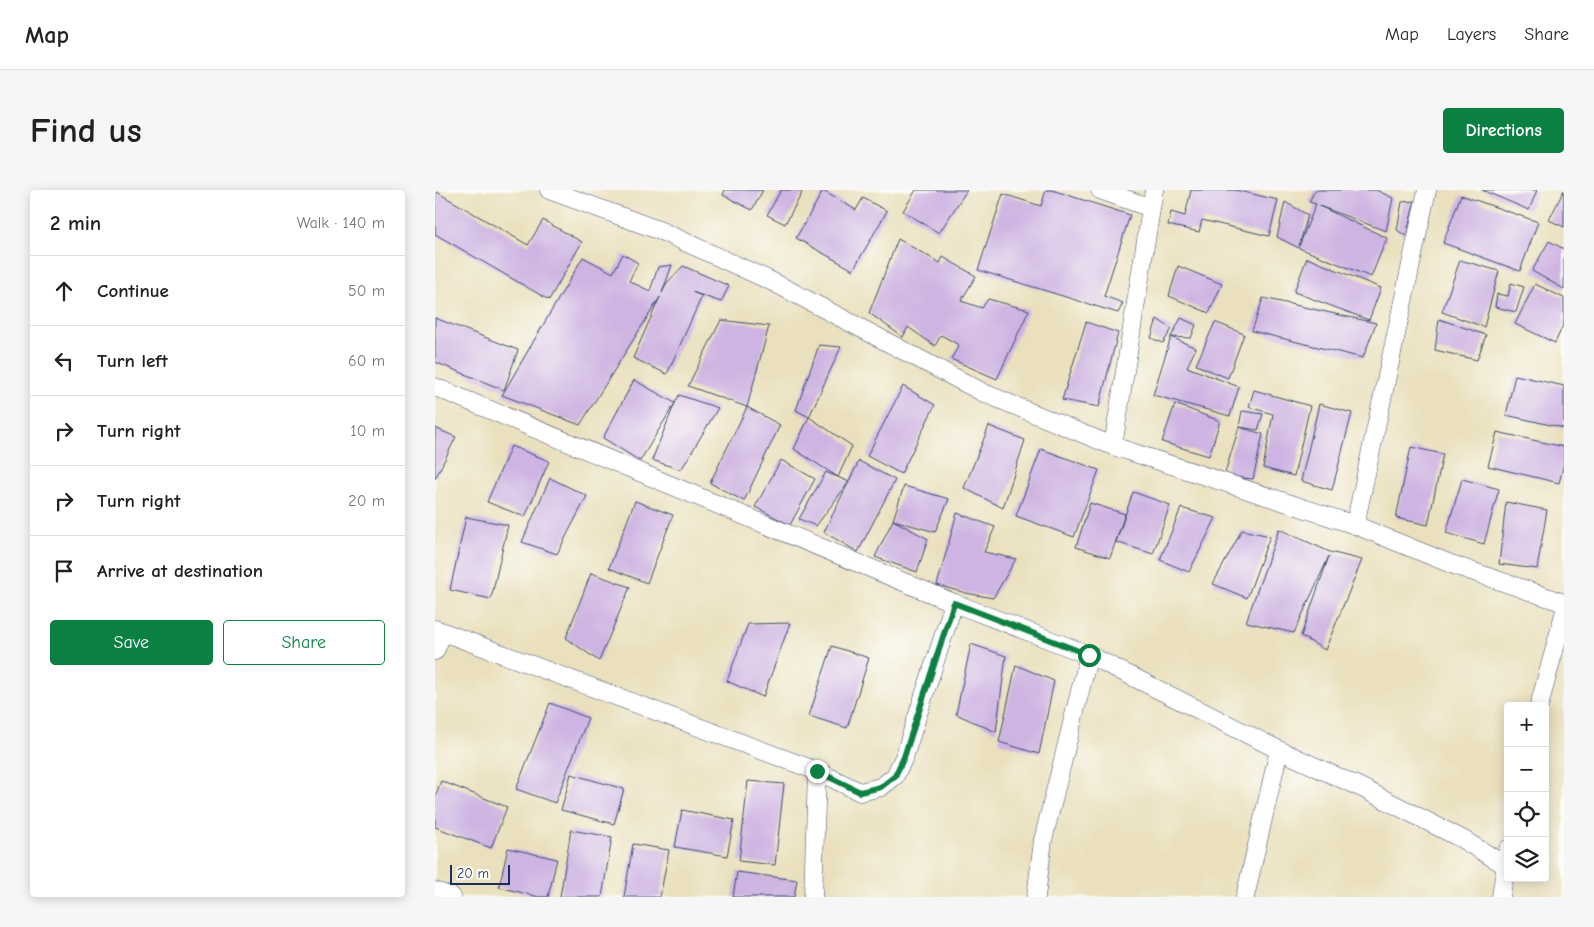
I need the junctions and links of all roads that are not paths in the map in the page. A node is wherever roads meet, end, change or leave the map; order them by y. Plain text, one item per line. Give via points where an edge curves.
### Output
1 (549, 190) edge
2 (1099, 190) edge
3 (1154, 190) edge
4 (1427, 190) edge
5 (1151, 208) junction
6 (435, 387) edge
7 (1113, 446) junction
8 (1355, 525) junction
9 (954, 603) junction
10 (1564, 603) edge
11 (1564, 614) edge
12 (439, 631) edge
13 (435, 651) edge
14 (1089, 655) junction
15 (1540, 702) edge
16 (1279, 750) junction
17 (817, 771) junction
18 (1504, 856) edge
19 (1504, 873) edge
20 (435, 891) edge
21 (452, 897) edge
22 (813, 897) edge
23 (1036, 897) edge
24 (1245, 897) edge
25 (1501, 897) edge

1 - 7 street via 661,231 747,270 984,393
2 - 5 street
3 - 5 street
4 - 8 street
5 - 7 street
6 - 9 street
7 - 8 street
8 - 10 street via 1451,564
9 - 14 street
9 - 17 street via 895,776 881,787 860,792
11 - 15 street
12 - 13 street
12 - 17 street
14 - 16 street
14 - 23 street via 1043,840
16 - 18 street
16 - 24 street
17 - 22 street
19 - 25 street
20 - 21 street

